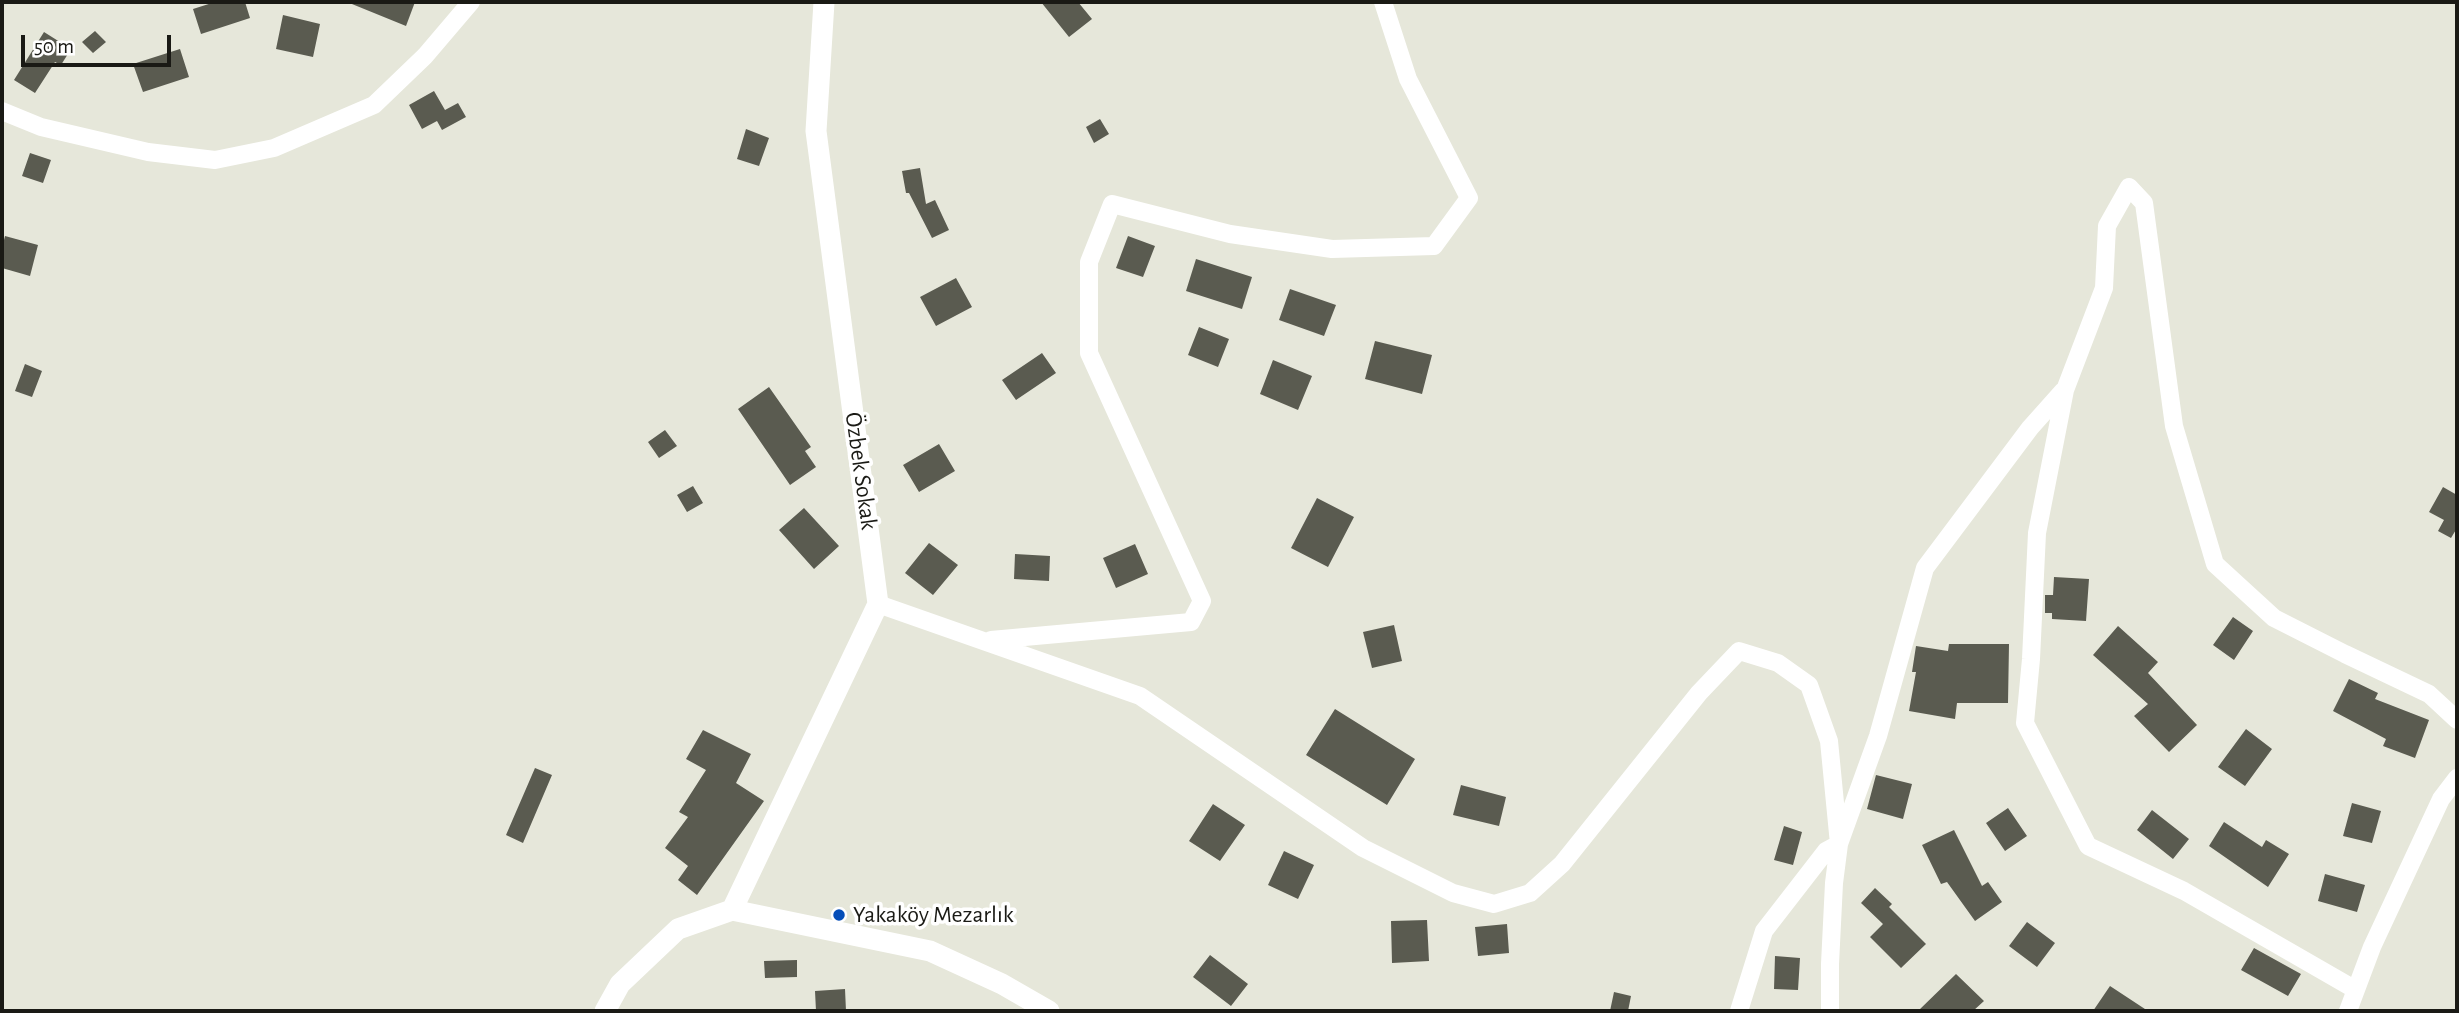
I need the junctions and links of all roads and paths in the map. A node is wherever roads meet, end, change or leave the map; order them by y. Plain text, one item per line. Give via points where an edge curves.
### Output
1 (471, 2) edge
2 (824, 2) edge
3 (1383, 2) edge
4 (2, 111) edge
5 (2065, 390) junction
6 (878, 604) junction
7 (984, 641) junction
8 (2457, 720) edge
9 (2457, 778) edge
10 (1839, 844) junction
11 (732, 910) junction
12 (2356, 990) junction
13 (605, 1011) edge
14 (1049, 1011) edge
15 (1739, 1011) edge
16 (1830, 1011) edge
17 (2348, 1011) edge

1 - 4 street via 425,56 374,105 274,148 215,160 148,152 41,127
2 - 6 street, Özbek Sokak via 816,131
3 - 7 street via 1408,79 1469,198 1434,246 1332,249 1230,234 1112,204 1089,262 1089,353 1202,601 1191,622
5 - 8 street via 2104,288 2107,226 2129,187 2144,202 2174,426 2215,564 2274,618 2430,694
5 - 10 street via 2030,428 1925,568 1878,736
5 - 12 street via 2037,533 2025,723 2088,846 2184,891
6 - 7 street
6 - 11 street
7 - 10 street via 1140,696 1363,848 1453,893 1494,904 1530,893 1562,864 1699,693 1739,651 1778,663 1809,685 1829,741
9 - 12 street via 2441,799
10 - 15 street via 1826,851 1764,931
10 - 16 street
11 - 13 street via 678,929 620,984
11 - 14 street via 930,951
12 - 17 street

